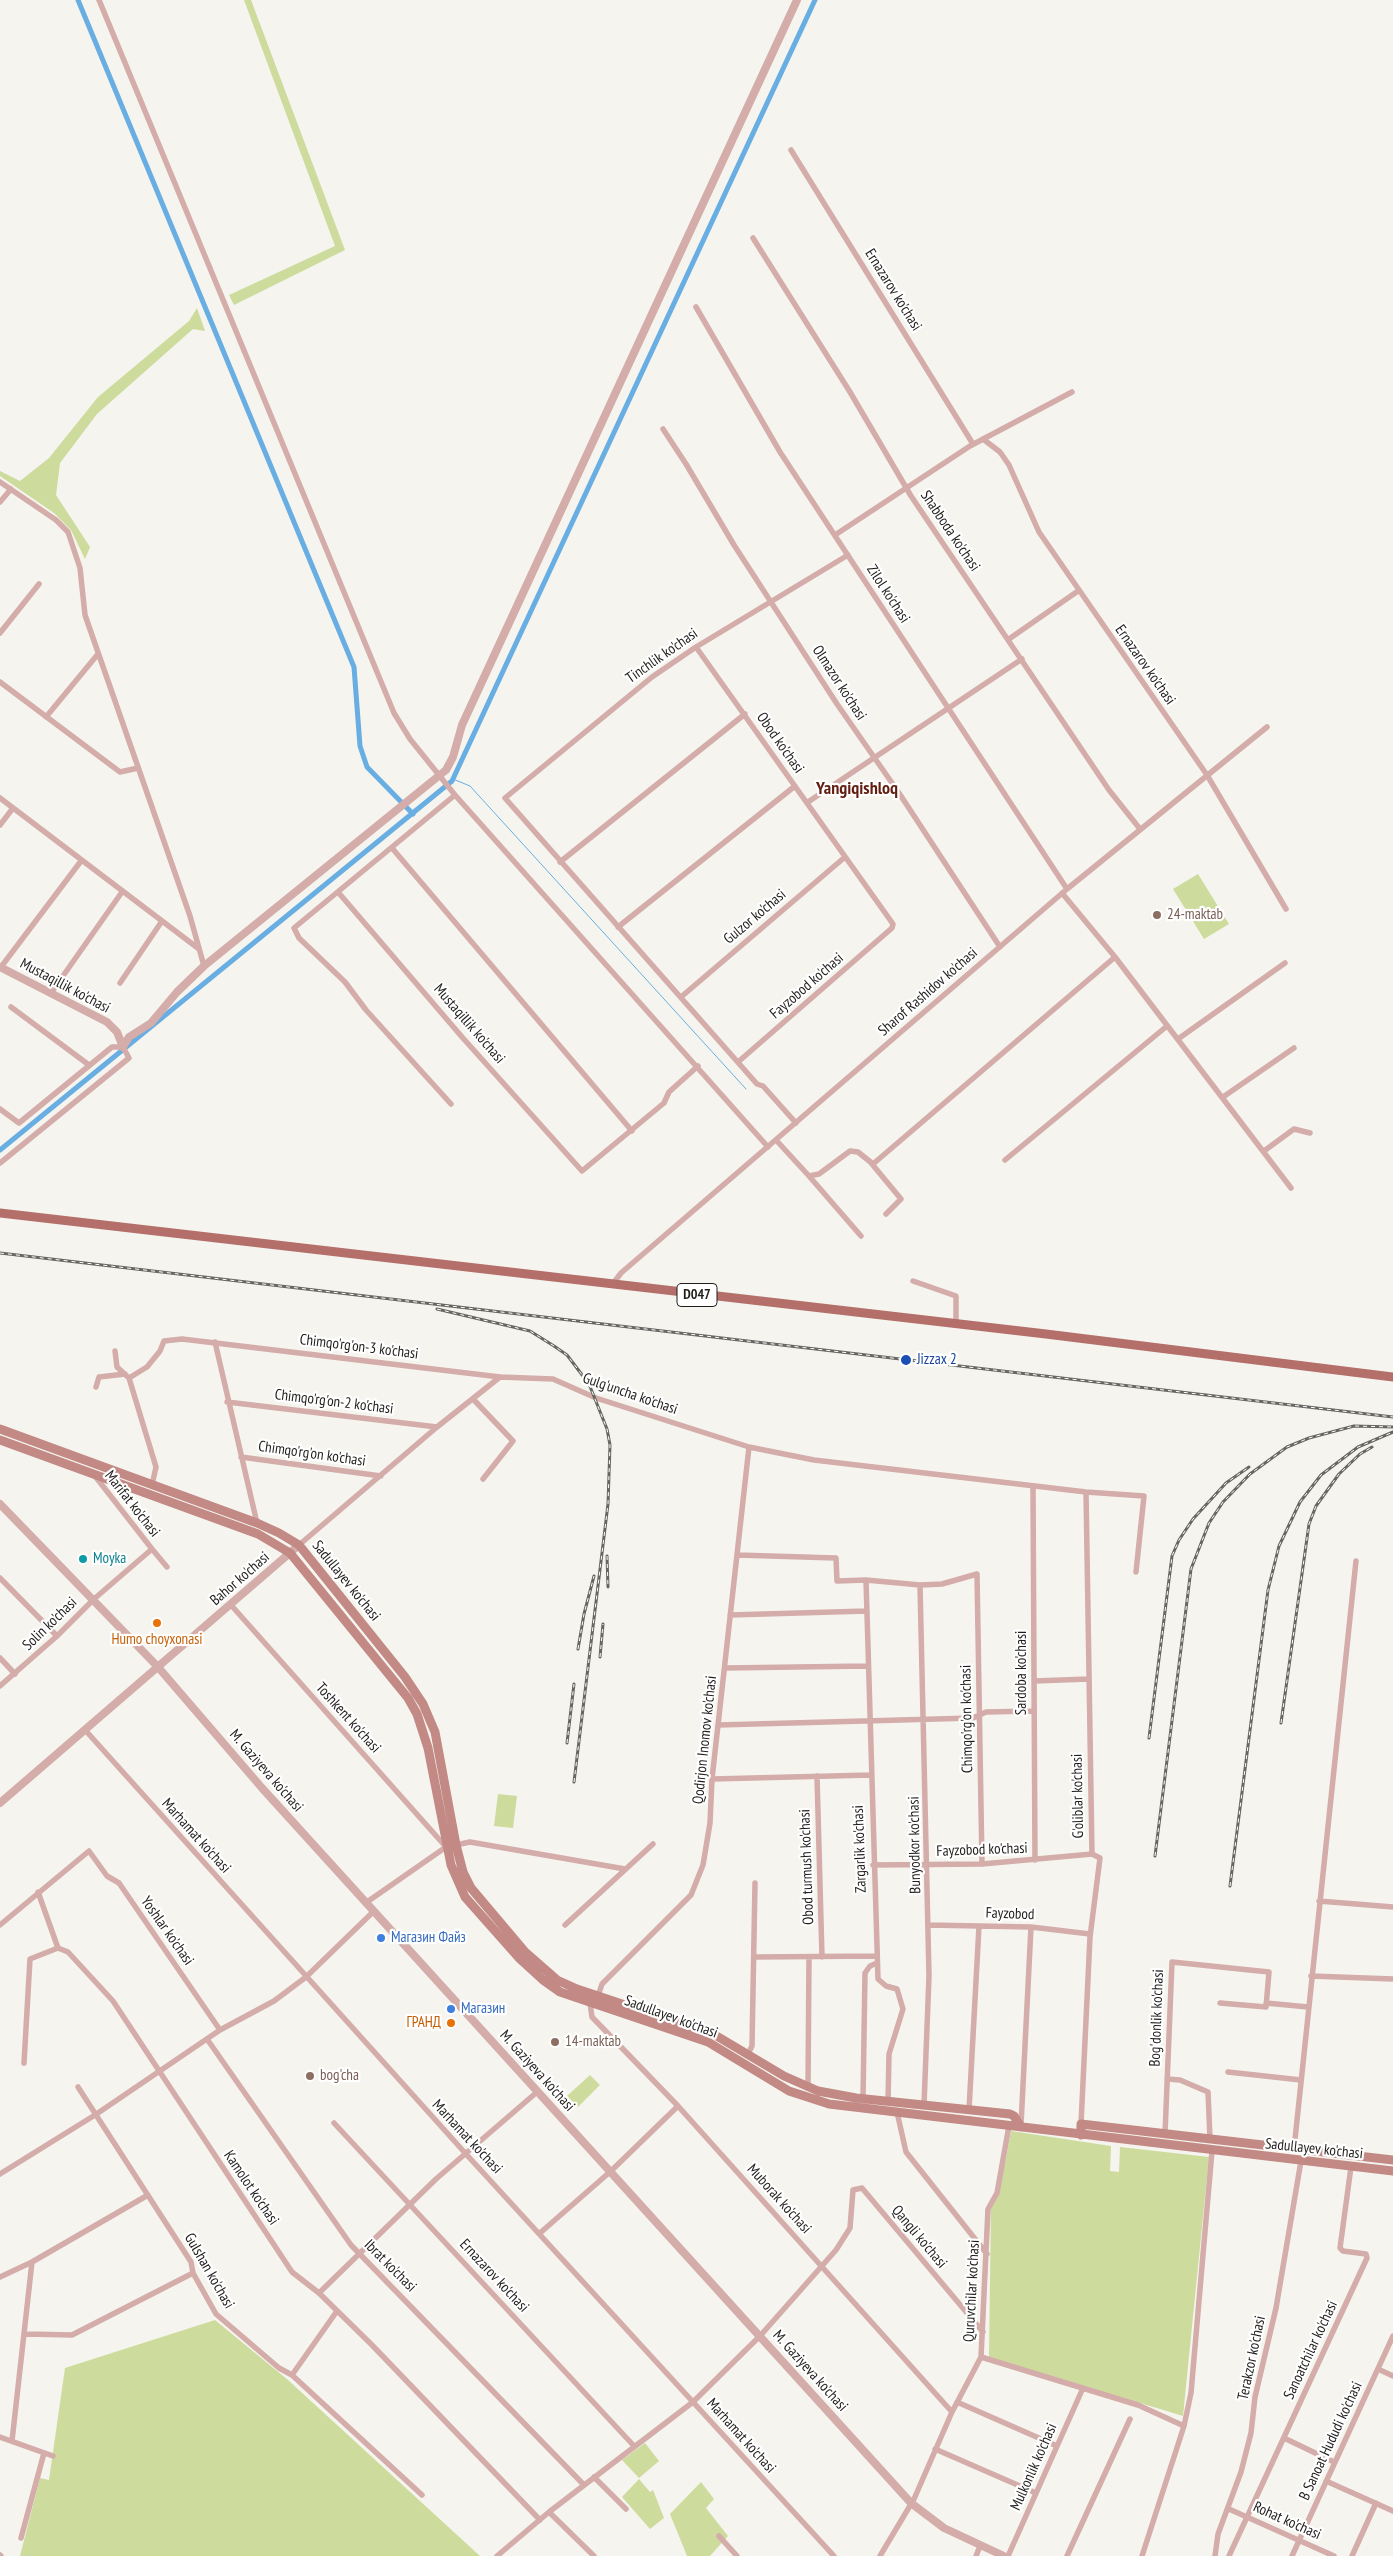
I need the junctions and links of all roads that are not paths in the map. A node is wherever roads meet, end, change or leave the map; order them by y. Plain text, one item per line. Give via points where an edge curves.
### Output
1 (100, 0) edge
2 (797, 0) edge
3 (791, 150) dead end
4 (753, 238) dead end
5 (696, 307) dead end
6 (1072, 392) dead end
7 (663, 429) dead end
8 (983, 439) junction
9 (973, 444) junction
10 (0, 482) edge
11 (906, 486) junction
12 (11, 489) junction
13 (0, 502) edge
14 (835, 535) junction
15 (848, 555) junction
16 (39, 584) dead end
17 (1078, 592) junction
18 (771, 601) junction
19 (0, 633) edge
20 (1009, 639) junction
21 (696, 647) junction
22 (98, 654) junction
23 (1022, 660) junction
24 (0, 682) edge
25 (948, 709) junction
26 (745, 714) junction
27 (46, 717) junction
28 (1267, 727) dead end
29 (873, 757) junction
30 (138, 768) junction
31 (440, 775) junction
32 (1207, 775) junction
33 (795, 786) junction
34 (455, 795) junction
35 (0, 798) edge
36 (808, 802) junction
37 (13, 808) junction
38 (0, 825) edge
39 (1140, 829) junction
40 (392, 848) junction
41 (845, 857) junction
42 (81, 861) junction
43 (560, 862) junction
44 (1064, 891) junction
45 (122, 892) junction
46 (338, 892) junction
47 (1286, 909) dead end
48 (162, 921) junction
49 (618, 927) junction
50 (892, 928) joint
51 (1000, 947) junction
52 (199, 949) junction
53 (1115, 957) junction
54 (1285, 963) dead end
55 (204, 966) junction
56 (0, 967) edge
57 (120, 982) dead end
58 (52, 993) junction
59 (681, 996) junction
60 (11, 1007) dead end
61 (1167, 1026) junction
62 (1178, 1039) junction
63 (123, 1047) junction
64 (1294, 1048) dead end
65 (738, 1062) junction
66 (89, 1065) junction
67 (698, 1066) junction
68 (1223, 1097) junction
69 (451, 1104) dead end
70 (0, 1109) edge
71 (796, 1122) junction
72 (632, 1131) junction
73 (1310, 1133) dead end
74 (776, 1140) junction
75 (768, 1147) junction
76 (1264, 1151) junction
77 (1005, 1160) dead end
78 (0, 1163) edge
79 (872, 1164) junction
80 (810, 1176) junction
81 (1291, 1188) dead end
82 (0, 1213) edge
83 (886, 1214) dead end
84 (861, 1236) dead end
85 (913, 1281) dead end
86 (612, 1285) junction
87 (956, 1324) junction
88 (215, 1342) junction
89 (115, 1351) dead end
90 (127, 1376) junction
91 (500, 1377) junction
92 (1393, 1377) edge
93 (96, 1386) dead end
94 (473, 1398) junction
95 (227, 1402) junction
96 (437, 1427) junction
97 (0, 1429) edge
98 (0, 1440) edge
99 (749, 1447) junction
100 (241, 1457) junction
101 (93, 1474) junction
102 (381, 1476) junction
103 (483, 1479) dead end
104 (152, 1485) junction
105 (1033, 1486) junction
106 (1086, 1492) junction
107 (0, 1504) edge
108 (257, 1523) junction
109 (299, 1546) junction
110 (152, 1549) junction
111 (290, 1553) junction
112 (738, 1555) junction
113 (1356, 1561) dead end
114 (167, 1567) dead end
115 (1136, 1572) dead end
116 (0, 1578) edge
117 (866, 1580) junction
118 (920, 1585) junction
119 (94, 1599) junction
120 (231, 1606) junction
121 (867, 1611) junction
122 (730, 1615) junction
123 (57, 1636) junction
124 (0, 1658) edge
125 (868, 1666) junction
126 (158, 1668) junction
127 (725, 1668) junction
128 (15, 1674) junction
129 (1089, 1680) junction
130 (1034, 1681) junction
131 (0, 1686) edge
132 (1034, 1711) junction
133 (980, 1716) junction
134 (924, 1720) junction
135 (870, 1721) junction
136 (718, 1725) junction
137 (86, 1731) junction
138 (870, 1775) junction
139 (817, 1776) junction
140 (712, 1779) junction
141 (0, 1803) edge
142 (653, 1844) dead end
143 (456, 1845) junction
144 (446, 1847) junction
145 (1092, 1854) junction
146 (1035, 1860) junction
147 (982, 1864) junction
148 (873, 1865) junction
149 (928, 1865) junction
150 (625, 1869) junction
151 (755, 1883) dead end
152 (38, 1892) junction
153 (1319, 1901) junction
154 (366, 1902) junction
155 (1393, 1907) edge
156 (374, 1911) junction
157 (928, 1924) junction
158 (0, 1925) edge
159 (565, 1925) dead end
160 (979, 1926) junction
161 (1031, 1927) junction
162 (1090, 1934) junction
163 (58, 1948) junction
164 (755, 1957) junction
165 (809, 1957) junction
166 (822, 1957) junction
167 (877, 1960) junction
168 (1311, 1976) junction
169 (306, 1977) junction
170 (1393, 1979) edge
171 (598, 1996) junction
172 (1266, 2002) junction
173 (590, 2003) junction
174 (1220, 2003) dead end
175 (1308, 2007) junction
176 (220, 2030) junction
177 (207, 2039) junction
178 (748, 2054) junction
179 (24, 2063) dead end
180 (158, 2072) junction
181 (1228, 2072) dead end
182 (1167, 2079) junction
183 (1301, 2080) junction
184 (78, 2087) dead end
185 (808, 2088) junction
186 (537, 2092) junction
187 (862, 2099) junction
188 (888, 2102) junction
189 (924, 2105) junction
190 (678, 2106) junction
191 (969, 2110) junction
192 (897, 2112) junction
193 (95, 2116) junction
194 (334, 2123) dead end
195 (1081, 2124) junction
196 (1008, 2126) junction
197 (1021, 2127) junction
198 (1165, 2134) junction
199 (1081, 2135) junction
200 (1210, 2139) junction
201 (1228, 2141) junction
202 (1294, 2149) junction
203 (1212, 2151) junction
204 (466, 2154) junction
205 (1229, 2154) junction
206 (1393, 2160) edge
207 (1301, 2162) junction
208 (1350, 2167) junction
209 (611, 2171) junction
210 (1393, 2172) edge
211 (0, 2174) edge
212 (148, 2194) junction
213 (411, 2205) junction
214 (540, 2233) junction
215 (361, 2253) junction
216 (987, 2254) junction
217 (32, 2262) junction
218 (823, 2267) junction
219 (193, 2273) junction
220 (0, 2277) edge
221 (319, 2293) junction
222 (337, 2311) junction
223 (983, 2332) junction
224 (26, 2334) junction
225 (760, 2336) junction
226 (1393, 2336) edge
227 (981, 2357) junction
228 (1378, 2369) junction
229 (292, 2375) junction
230 (1393, 2376) edge
231 (1083, 2388) junction
232 (693, 2402) junction
233 (957, 2402) junction
234 (952, 2412) junction
235 (1130, 2419) dead end
236 (1184, 2426) junction
237 (0, 2437) edge
238 (1284, 2438) junction
239 (12, 2441) junction
240 (634, 2446) junction
241 (1057, 2446) junction
242 (935, 2449) junction
243 (44, 2453) junction
244 (53, 2456) dead end
245 (1334, 2462) junction
246 (594, 2477) junction
247 (1326, 2481) junction
248 (584, 2485) junction
249 (1036, 2493) junction
250 (422, 2496) dead end
251 (911, 2503) junction
252 (1376, 2503) junction
253 (626, 2509) dead end
254 (1229, 2509) junction
255 (1393, 2511) edge
256 (550, 2512) junction
257 (1247, 2517) junction
258 (540, 2520) junction
259 (719, 2536) dead end
260 (21, 2538) dead end
261 (1300, 2541) junction
262 (980, 2546) junction
263 (497, 2556) edge
264 (594, 2556) edge
265 (737, 2556) edge
266 (834, 2556) edge
267 (880, 2556) edge
268 (976, 2556) edge
269 (1004, 2556) edge
270 (1008, 2556) edge
271 (1067, 2556) edge
272 (1142, 2556) edge
273 (1215, 2556) edge
274 (1229, 2556) edge
275 (1292, 2556) edge
276 (1334, 2556) edge
277 (1352, 2556) edge

1 - 31 street via 394,713 410,739
2 - 31 street via 462,725 453,757
3 - 9 street, Ernazarov ko'chasi
4 - 11 street, Shabboda ko'chasi
5 - 14 street, Zilol ko'chasi via 780,452
6 - 8 street
7 - 18 street, Olmazor ko'chasi
8 - 9 street
8 - 17 street, Ernazarov ko'chasi via 1010,465 1039,532
9 - 11 street
10 - 12 street
11 - 14 street
11 - 20 street, Shabboda ko'chasi
12 - 13 street
12 - 22 street via 68,532 80,568 85,615
14 - 15 street, Zilol ko'chasi
15 - 18 street, Tinchlik ko'chasi
15 - 25 street, Zilol ko'chasi
16 - 19 street
17 - 20 street
17 - 32 street, Ernazarov ko'chasi
18 - 21 street, Tinchlik ko'chasi
18 - 29 street, Olmazor ko'chasi
20 - 23 street, Shabboda ko'chasi
21 - 26 street, Obod ko'chasi
21 - 43 street, Tinchlik ko'chasi via 600,718 505,798
22 - 27 street
22 - 30 street
23 - 25 street
23 - 39 street, Shabboda ko'chasi via 1109,790
24 - 27 street
25 - 29 street
25 - 44 street, Zilol ko'chasi
26 - 33 street, Obod ko'chasi
26 - 43 street
27 - 30 street via 120,772
28 - 32 street, Sharof Rashidov ko'chasi
29 - 36 street
29 - 51 street, Olmazor ko'chasi
30 - 52 street
31 - 34 street
31 - 55 street
32 - 39 street, Sharof Rashidov ko'chasi
32 - 47 street, Ernazarov ko'chasi
33 - 36 street, Obod ko'chasi
33 - 49 street
34 - 40 street
34 - 67 street
35 - 37 street
36 - 41 street, Obod ko'chasi
37 - 38 street
37 - 42 street
39 - 44 street, Sharof Rashidov ko'chasi
40 - 46 street
40 - 72 street
41 - 50 street, Obod ko'chasi via 890,918
41 - 59 street, Gulzor ko'chasi
42 - 45 street
42 - 56 street
43 - 49 street
44 - 51 street, Sharof Rashidov ko'chasi
44 - 53 street, Zilol ko'chasi
45 - 48 street
45 - 58 street
46 - 69 street via 294,928 299,938 345,982 366,1010
46 - 72 street, Mustaqillik ko'chasi via 506,1088 582,1171
48 - 52 street
48 - 57 street
49 - 59 street
50 - 65 street, Fayzobod ko'chasi
51 - 71 street, Sharof Rashidov ko'chasi
52 - 55 street
53 - 61 street, Zilol ko'chasi
53 - 79 street
54 - 62 street
55 - 63 street via 151,1024 129,1037
56 - 58 street, Mustaqillik ko'chasi
58 - 63 street, Mustaqillik ko'chasi via 107,1022 117,1032
59 - 65 street
60 - 66 street
61 - 62 street, Zilol ko'chasi
61 - 77 street
62 - 68 street, Zilol ko'chasi
63 - 66 street via 112,1047
63 - 78 street, Mustaqillik ko'chasi via 129,1058
64 - 68 street
65 - 71 street
66 - 70 street via 19,1123
67 - 72 street via 669,1092 664,1103
67 - 75 street
68 - 76 street, Zilol ko'chasi
71 - 74 street, Sharof Rashidov ko'chasi
73 - 76 street via 1294,1129
74 - 75 street, Sharof Rashidov ko'chasi
74 - 80 street
75 - 86 street, Sharof Rashidov ko'chasi via 621,1273
76 - 81 street, Zilol ko'chasi
79 - 80 street via 858,1152 850,1151 819,1174
79 - 83 street via 901,1199
80 - 84 street
82 - 86 main road, D047
85 - 87 street via 956,1296
86 - 87 main road, D047
87 - 92 main road, D047
88 - 90 street, Chimqo'rg'on-3 ko'chasi via 164,1341 147,1367
88 - 91 street, Chimqo'rg'on-3 ko'chasi
88 - 95 street
89 - 90 street via 117,1367
90 - 93 street via 99,1377
90 - 104 street via 156,1467
91 - 94 street, Bahor ko'chasi
91 - 99 street, Gulg'uncha ko'chasi via 553,1379 596,1398
94 - 96 street, Bahor ko'chasi
94 - 103 street via 513,1441
95 - 96 street, Chimqo'rg'on-2 ko'chasi
95 - 100 street
96 - 102 street, Bahor ko'chasi
97 - 104 main road, Sadullayev ko'chasi
98 - 101 main road
99 - 105 street, Gulg'uncha ko'chasi via 814,1460
99 - 112 street, Qodirjon Inomov ko'chasi
100 - 102 street, Chimqo'rg'on ko'chasi
100 - 108 street
101 - 110 street, Marifat ko'chasi
101 - 111 main road via 258,1534
102 - 109 street, Bahor ko'chasi
104 - 108 main road, Sadullayev ko'chasi
105 - 106 street, Gulg'uncha ko'chasi
105 - 130 street, Sardoba ko'chasi
106 - 115 street, Gulg'uncha ko'chasi via 1144,1496
106 - 129 street, G'oliblar ko'chasi
107 - 119 street, M. Gaziyeva ko'chasi
108 - 109 main road, Sadullayev ko'chasi
109 - 111 street, Bahor ko'chasi
109 - 143 main road, Sadullayev ko'chasi via 405,1677 423,1704 437,1741
110 - 114 street, Marifat ko'chasi
110 - 119 street, Marifat ko'chasi
111 - 120 street, Bahor ko'chasi
111 - 144 main road, Sadullayev ko'chasi via 408,1698 417,1714 428,1748
112 - 117 street via 836,1558 838,1581
112 - 122 street, Qodirjon Inomov ko'chasi
113 - 153 street
116 - 123 street
117 - 118 street
117 - 121 street, Zargarlik ko'chasi
118 - 133 street, Chimqo'rg'on ko'chasi via 942,1584 977,1574
118 - 134 street, Bunyodkor ko'chasi
119 - 123 street, Solin ko'chasi
119 - 126 street, M. Gaziyeva ko'chasi
120 - 126 street, Bahor ko'chasi
120 - 144 street, Toshkent ko'chasi
121 - 122 street
121 - 125 street, Zargarlik ko'chasi
122 - 127 street, Qodirjon Inomov ko'chasi
123 - 128 street, Solin ko'chasi
124 - 128 street
125 - 127 street
125 - 135 street, Zargarlik ko'chasi
126 - 137 street, Bahor ko'chasi
126 - 154 street, M. Gaziyeva ko'chasi
127 - 136 street, Qodirjon Inomov ko'chasi
128 - 131 street, Solin ko'chasi
129 - 130 street
129 - 145 street, G'oliblar ko'chasi
130 - 132 street, Sardoba ko'chasi
132 - 133 street via 986,1712
132 - 146 street, Sardoba ko'chasi
133 - 134 street
133 - 147 street, Chimqo'rg'on ko'chasi
134 - 135 street
134 - 149 street, Bunyodkor ko'chasi
135 - 136 street
135 - 138 street, Zargarlik ko'chasi
136 - 140 street, Qodirjon Inomov ko'chasi
137 - 141 street, Bahor ko'chasi
137 - 169 street, Marhamat ko'chasi
138 - 139 street
138 - 148 street, Zargarlik ko'chasi
139 - 140 street
139 - 166 street, Obod turmush ko'chasi
140 - 171 street, Qodirjon Inomov ko'chasi via 710,1823 703,1865 691,1895 602,1984
142 - 150 street
143 - 144 street
143 - 150 street via 470,1842
143 - 171 main road, Sadullayev ko'chasi via 471,1888 525,1952 558,1980
144 - 154 street
144 - 173 main road, Sadullayev ko'chasi via 460,1889 482,1918 543,1980 560,1992
145 - 146 street, Fayzobod ko'chasi
145 - 162 street, G'oliblar ko'chasi via 1100,1858
146 - 147 street, Fayzobod ko'chasi
147 - 149 street, Fayzobod ko'chasi
148 - 149 street, Fayzobod ko'chasi
148 - 167 street, Zargarlik ko'chasi
149 - 157 street, Bunyodkor ko'chasi
150 - 159 street
151 - 164 street
152 - 158 street
152 - 163 street
152 - 176 street, Yoshlar ko'chasi via 89,1852 107,1876 119,1884
153 - 155 street
153 - 168 street
154 - 156 street, M. Gaziyeva ko'chasi
156 - 169 street
156 - 186 street, M. Gaziyeva ko'chasi
157 - 160 street, Fayzobod
157 - 189 street, Bunyodkor ko'chasi
160 - 161 street, Fayzobod
160 - 191 street
161 - 162 street, Fayzobod
161 - 197 street
162 - 195 street, G'oliblar ko'chasi
163 - 179 street via 30,1959
163 - 180 street, Kamolot ko'chasi via 68,1952 113,2001
164 - 165 street
164 - 178 street via 752,2046
165 - 166 street
165 - 185 street
166 - 167 street
167 - 187 street via 865,1973
167 - 188 street, Zargarlik ko'chasi via 878,1980 897,1989 903,2009 889,2054
168 - 170 street
168 - 175 street
169 - 176 street via 274,2001
169 - 204 street, Marhamat ko'chasi
171 - 178 main road, Sadullayev ko'chasi via 695,2027
172 - 174 street via 1266,2007
172 - 175 street
172 - 182 street, Bog'donlik ko'chasi via 1269,1972 1172,1962
173 - 190 street, Muborak ko'chasi via 592,2017
173 - 192 main road, Sadullayev ko'chasi via 708,2042 804,2098
175 - 183 street
176 - 177 street
177 - 180 street
177 - 215 street, Ibrat ko'chasi via 351,2245
178 - 185 main road, Sadullayev ko'chasi
180 - 193 street
180 - 221 street, Kamolot ko'chasi via 292,2272
181 - 183 street
182 - 198 street, Bog'donlik ko'chasi
182 - 200 street via 1180,2080 1208,2092
183 - 202 street
184 - 193 street, Gulshan ko'chasi
185 - 187 main road, Sadullayev ko'chasi
186 - 204 street
186 - 209 street, M. Gaziyeva ko'chasi
187 - 188 main road, Sadullayev ko'chasi
188 - 189 main road, Sadullayev ko'chasi
189 - 191 main road, Sadullayev ko'chasi
190 - 209 street
190 - 218 street, Muborak ko'chasi
191 - 197 main road, Sadullayev ko'chasi via 1014,2116
192 - 196 main road, Sadullayev ko'chasi
192 - 216 street via 906,2152
193 - 211 street
193 - 212 street, Gulshan ko'chasi
194 - 213 street, Ernazarov ko'chasi
195 - 198 main road, Sadullayev ko'chasi
195 - 199 main road
196 - 197 main road, Sadullayev ko'chasi
196 - 216 street, Quruvchilar ko'chasi via 997,2194 988,2209
197 - 199 main road, Sadullayev ko'chasi
198 - 200 main road, Sadullayev ko'chasi
199 - 203 main road, Sadullayev ko'chasi
200 - 201 main road, Sadullayev ko'chasi
201 - 202 main road, Sadullayev ko'chasi
201 - 205 street
202 - 206 main road, Sadullayev ko'chasi
203 - 205 main road, Sadullayev ko'chasi
203 - 236 street via 1191,2393
204 - 213 street
204 - 214 street, Marhamat ko'chasi
205 - 207 main road, Sadullayev ko'chasi
207 - 208 main road, Sadullayev ko'chasi
207 - 254 street, Terakzor ko'chasi via 1276,2308 1255,2397 1251,2433
208 - 210 main road, Sadullayev ko'chasi
208 - 238 street, Sanoatchilar ko'chasi via 1340,2248 1368,2257
209 - 214 street
209 - 225 street, M. Gaziyeva ko'chasi
212 - 217 street
212 - 219 street, Gulshan ko'chasi via 191,2262
213 - 215 street
213 - 240 street, Ernazarov ko'chasi
214 - 232 street, Marhamat ko'chasi
215 - 221 street
215 - 248 street, Ibrat ko'chasi
216 - 223 street, Quruvchilar ko'chasi
217 - 220 street
217 - 224 street
218 - 223 street, Qangli ko'chasi via 850,2228 853,2190 862,2188
218 - 225 street
218 - 234 street, Muborak ko'chasi
219 - 224 street via 72,2335
219 - 229 street, Gulshan ko'chasi via 216,2314 279,2368
221 - 222 street, Kamolot ko'chasi
222 - 229 street
222 - 258 street, Kamolot ko'chasi
223 - 227 street, Quruvchilar ko'chasi
224 - 239 street
225 - 232 street
225 - 251 street, M. Gaziyeva ko'chasi
226 - 228 street, B Sanoat Hududi ko'chasi
227 - 231 street
227 - 233 street, Quruvchilar ko'chasi
228 - 230 street
228 - 245 street, B Sanoat Hududi ko'chasi
229 - 250 street, Gulshan ko'chasi
231 - 236 street via 1138,2405
231 - 241 street, Mulkonlik ko'chasi
232 - 240 street
232 - 266 street, Marhamat ko'chasi
233 - 234 street, Quruvchilar ko'chasi
233 - 241 street
234 - 242 street, Quruvchilar ko'chasi
235 - 271 street
236 - 272 street
237 - 239 street
238 - 245 street
238 - 257 street, Sanoatchilar ko'chasi
239 - 243 street
240 - 246 street
241 - 249 street, Mulkonlik ko'chasi
242 - 249 street
242 - 251 street, Quruvchilar ko'chasi
243 - 244 street
243 - 260 street
245 - 247 street, B Sanoat Hududi ko'chasi
246 - 248 street
246 - 253 street
247 - 252 street
247 - 261 street, B Sanoat Hududi ko'chasi
248 - 256 street
249 - 270 street, Mulkonlik ko'chasi
251 - 262 street, M. Gaziyeva ko'chasi via 935,2523
251 - 267 street, Quruvchilar ko'chasi
252 - 255 street
252 - 277 street
254 - 257 street, Rohat ko'chasi
254 - 273 street, Terakzor ko'chasi via 1218,2534
256 - 258 street
256 - 264 street
257 - 261 street, Rohat ko'chasi
257 - 274 street, Sanoatchilar ko'chasi
258 - 263 street
259 - 265 street
261 - 275 street, B Sanoat Hududi ko'chasi
261 - 276 street, Rohat ko'chasi
262 - 268 street
262 - 269 street, M. Gaziyeva ko'chasi

